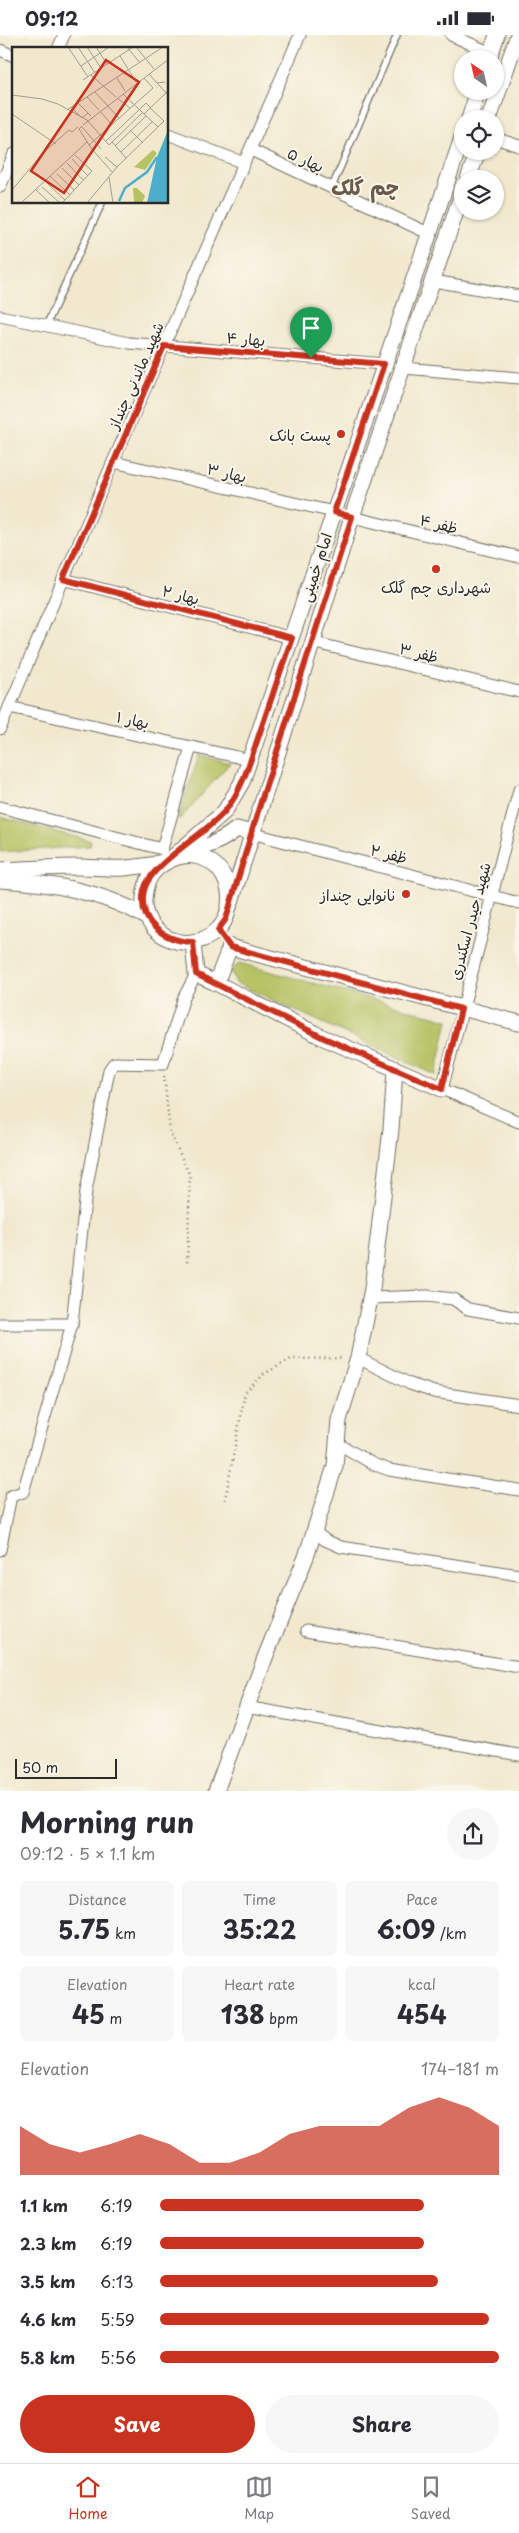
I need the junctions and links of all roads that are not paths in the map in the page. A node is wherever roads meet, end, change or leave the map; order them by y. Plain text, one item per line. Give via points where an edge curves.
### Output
1 (64, 35) edge
2 (300, 35) edge
3 (397, 35) edge
4 (451, 35) edge
5 (497, 35) edge
6 (518, 35) edge
7 (59, 47) edge
8 (0, 50) edge
9 (479, 50) edge
10 (492, 50) edge
11 (12, 55) edge
12 (492, 110) edge
13 (169, 134) edge
14 (504, 141) edge
15 (519, 146) edge
16 (251, 150) junction
17 (8, 158) edge
18 (455, 160) edge
19 (244, 163) junction
20 (0, 187) edge
21 (332, 187) junction
22 (102, 204) edge
23 (440, 206) junction
24 (454, 211) edge
25 (454, 218) edge
26 (430, 234) junction
27 (434, 281) junction
28 (519, 296) edge
29 (0, 316) edge
30 (46, 326) junction
31 (164, 346) junction
32 (384, 364) junction
33 (404, 368) junction
34 (519, 378) edge
35 (113, 462) junction
36 (334, 512) junction
37 (352, 517) junction
38 (519, 557) edge
39 (63, 579) junction
40 (292, 638) junction
41 (311, 642) junction
42 (519, 692) edge
43 (9, 707) junction
44 (0, 729) edge
45 (191, 747) junction
46 (251, 760) junction
47 (519, 790) edge
48 (0, 807) edge
49 (251, 833) junction
50 (171, 859) junction
51 (86, 867) junction
52 (0, 870) edge
53 (0, 880) edge
54 (86, 892) junction
55 (492, 895) junction
56 (519, 903) edge
57 (230, 905) junction
58 (147, 917) junction
59 (218, 930) junction
60 (193, 942) junction
61 (230, 947) junction
62 (196, 974) junction
63 (216, 983) junction
64 (461, 1009) junction
65 (519, 1023) edge
66 (395, 1070) junction
67 (442, 1089) junction
68 (519, 1122) edge
69 (370, 1299) junction
70 (519, 1318) edge
71 (0, 1324) edge
72 (72, 1324) junction
73 (358, 1358) junction
74 (519, 1405) edge
75 (337, 1443) junction
76 (519, 1490) edge
77 (314, 1531) junction
78 (0, 1550) edge
79 (519, 1575) edge
80 (306, 1631) dead end
81 (519, 1667) edge
82 (246, 1707) junction
83 (519, 1755) edge
84 (216, 1791) edge

1 - 7 street
2 - 16 street, شهید ماندنی چنداز
3 - 21 lane
4 - 9 street
5 - 10 street
6 - 12 street
8 - 11 street
13 - 19 street
14 - 15 street
16 - 19 street, شهید ماندنی چنداز
16 - 21 street, بهار ۵
17 - 20 street
18 - 23 street, امام خمینی
19 - 31 street, شهید ماندنی چنداز
21 - 26 street, بهار ۵
22 - 30 lane
23 - 24 street
23 - 26 street, امام خمینی
25 - 27 street, امام خمینی
26 - 32 street, امام خمینی
27 - 28 street
27 - 33 street, امام خمینی
29 - 30 street, بهار ۴
30 - 31 street, بهار ۴ via 129,343
31 - 32 street, بهار ۴
31 - 35 street, شهید ماندنی چنداز
32 - 36 street, امام خمینی
33 - 34 street
33 - 37 street, امام خمینی
35 - 36 street, بهار ۳
35 - 39 street, شهید ماندنی چنداز
36 - 37 street
36 - 40 street, امام خمینی
37 - 38 street, ظفر ۴
37 - 41 street, امام خمینی
39 - 40 street, بهار ۲
39 - 43 street, شهید ماندنی چنداز
40 - 46 street, امام خمینی
41 - 42 street, ظفر ۳
41 - 49 street, امام خمینی
43 - 44 street, شهید ماندنی چنداز
43 - 45 street, بهار ۱
45 - 46 street, بهار ۱
45 - 48 street via 162,849
46 - 50 street, امام خمینی via 235,797 225,811
47 - 55 street, شهید حیدر اسکندری
49 - 50 street via 237,829 204,847
49 - 55 street, ظفر ۲
49 - 57 street, امام خمینی
50 - 51 street via 123,868
50 - 57 street via 196,856 219,869 230,892
50 - 58 street via 159,866 144,889
51 - 52 street
51 - 54 street via 98,874 99,879 97,886
53 - 54 street
54 - 58 street via 112,899
55 - 56 street, ظفر ۲
55 - 64 street, شهید حیدر اسکندری
57 - 59 street
58 - 60 street via 166,937 179,942
59 - 60 street
59 - 61 street
60 - 62 street
61 - 63 street
61 - 64 street
62 - 63 street
62 - 72 street via 184,997 163,1064 114,1063 109,1070 86,1191
63 - 66 street
64 - 65 street
64 - 67 street, شهید حیدر اسکندری
66 - 67 street
66 - 69 street
67 - 68 street
69 - 70 street via 427,1296 453,1299 468,1309
69 - 73 street
71 - 72 street
72 - 78 street via 23,1492 11,1496
73 - 74 street via 434,1392
73 - 75 street via 339,1420
75 - 76 street via 373,1465 389,1470
75 - 77 street via 335,1466
77 - 79 street via 342,1547
77 - 82 street
80 - 81 street
82 - 83 street
82 - 84 street

